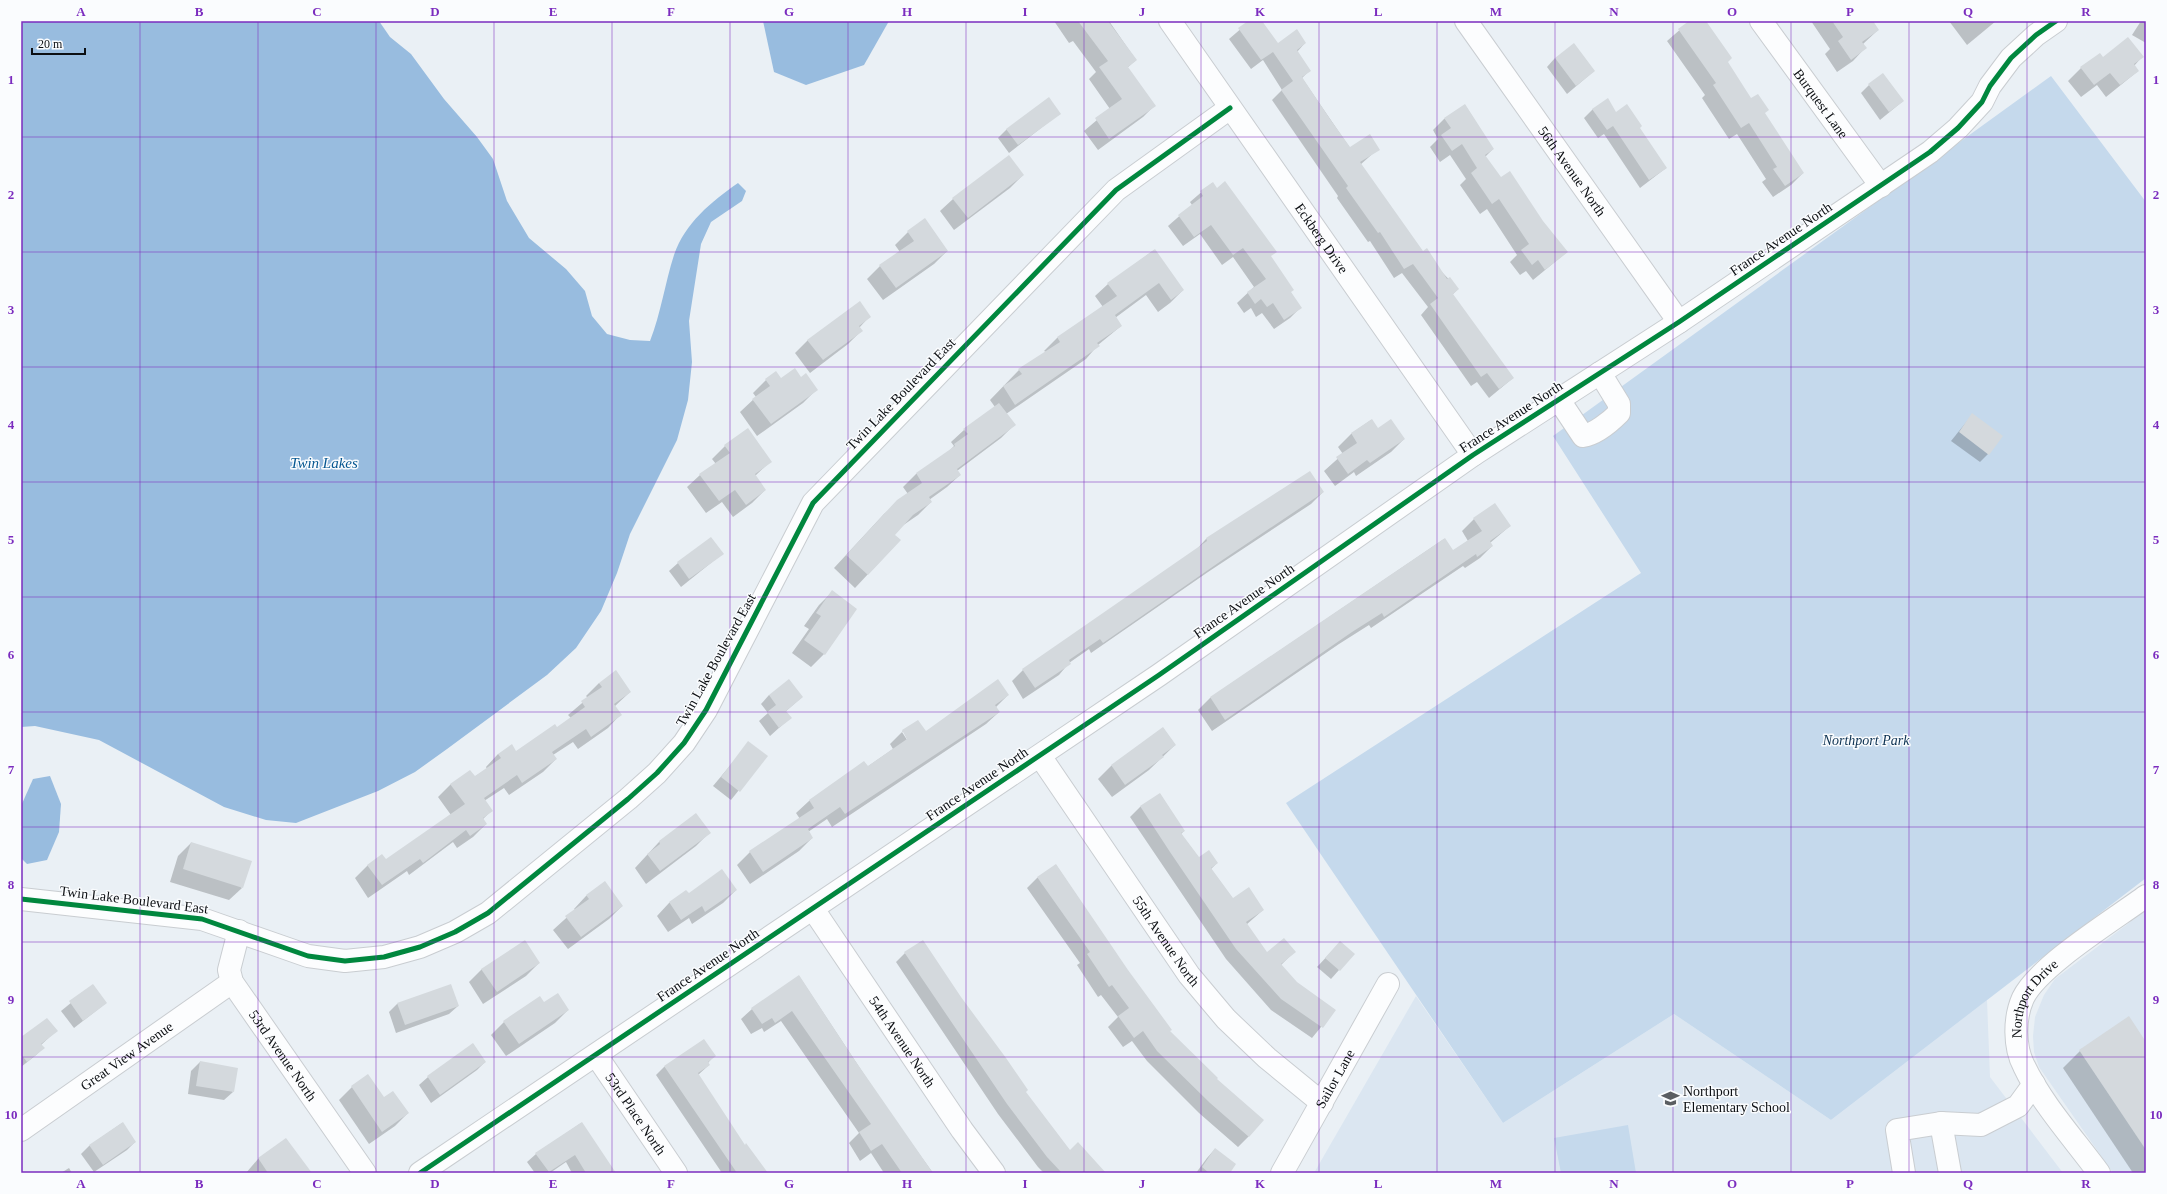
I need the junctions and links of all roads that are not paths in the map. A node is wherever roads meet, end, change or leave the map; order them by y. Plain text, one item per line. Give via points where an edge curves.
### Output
1 (1170, 21) edge
2 (1466, 21) edge
3 (1761, 21) edge
4 (2056, 21) edge
5 (1230, 108) junction
6 (1881, 186) junction
7 (1679, 322) junction
8 (1600, 373) junction
9 (1559, 400) junction
10 (1473, 456) junction
11 (1040, 756) junction
12 (2146, 896) edge
13 (21, 899) edge
14 (813, 909) junction
15 (239, 930) junction
16 (232, 982) junction
17 (1388, 984) dead end
18 (596, 1055) junction
19 (2034, 1084) junction
20 (1322, 1102) junction
21 (1941, 1123) junction
22 (21, 1130) edge
23 (365, 1173) edge
24 (420, 1173) edge
25 (676, 1173) edge
26 (994, 1173) edge
27 (1282, 1173) edge
28 (1904, 1173) edge
29 (1950, 1173) edge
30 (2099, 1173) edge

1 - 5 street, Eckberg Drive
2 - 7 street, 56th Avenue North
3 - 6 street, Burquest Lane
4 - 6 street, France Avenue North via 2011,58 1990,86 1982,102 1958,128 1930,152
5 - 10 street, Eckberg Drive
5 - 15 street, Twin Lake Boulevard East via 1116,190 813,503 706,710 684,742 657,773 622,804 488,913 455,932 420,947 384,957 345,960 308,956
6 - 7 street, France Avenue North
7 - 8 street, France Avenue North
8 - 9 street, France Avenue North
8 - 9 street via 1618,404 1618,413 1611,420 1583,436
9 - 10 street, France Avenue North
10 - 11 street, France Avenue North
11 - 14 street, France Avenue North
11 - 20 street, 55th Avenue North via 1189,975 1231,1024 1267,1058
12 - 19 street, Northport Drive via 2052,965 2036,980 2023,999 2016,1042 2023,1065
13 - 15 street, Twin Lake Boulevard East via 202,919
14 - 18 street, France Avenue North
14 - 26 street, 54th Avenue North via 962,1130
15 - 16 street via 229,970
16 - 22 street, Great View Avenue
16 - 23 street, 53rd Avenue North
17 - 20 street, Sailor Lane
18 - 24 street, France Avenue North
18 - 25 street, 53rd Place North
19 - 21 street via 2018,1106 1981,1125
19 - 30 street, Northport Drive
20 - 27 street, Sailor Lane
21 - 28 street via 1897,1130
21 - 29 street

